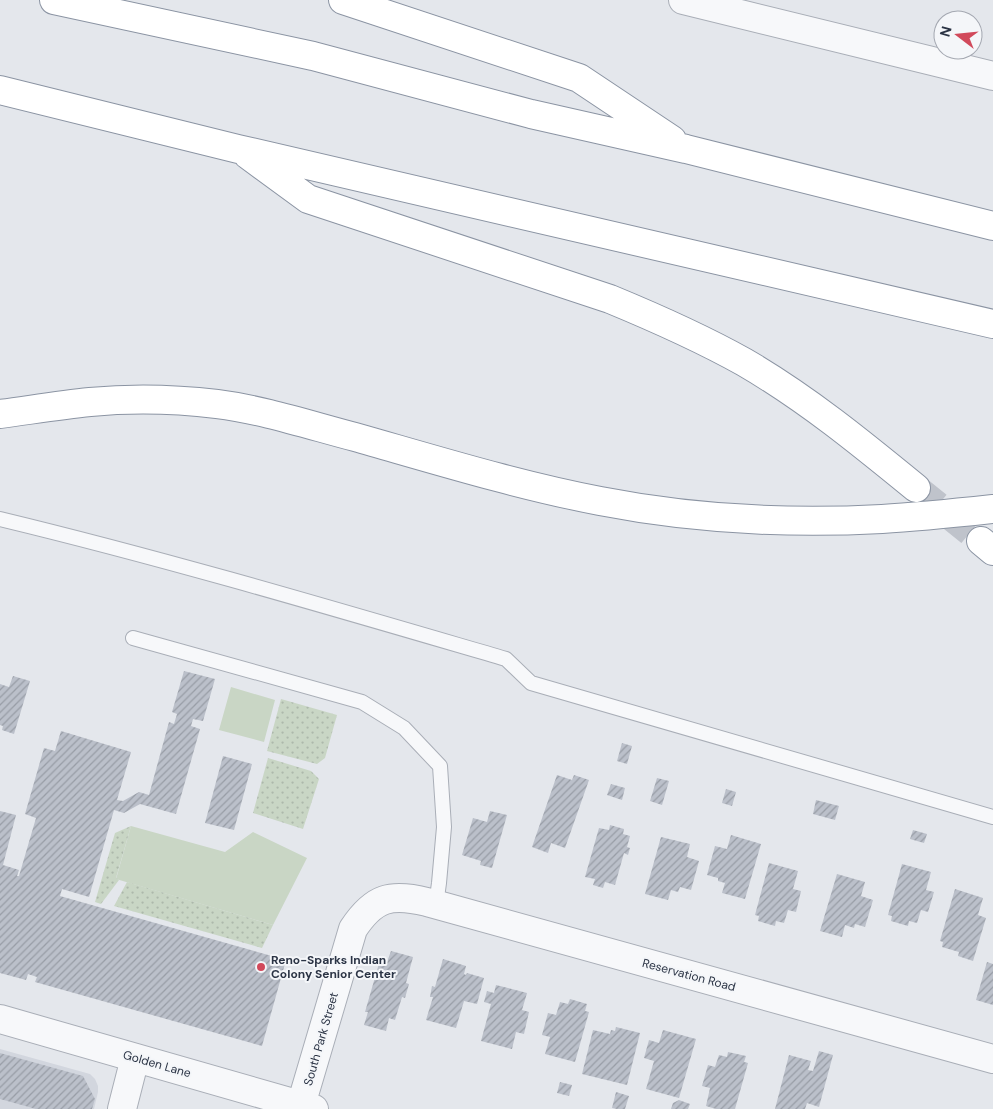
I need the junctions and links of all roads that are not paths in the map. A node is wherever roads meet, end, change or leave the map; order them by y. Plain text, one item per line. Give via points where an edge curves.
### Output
1 (54, 0) edge
2 (344, 0) edge
3 (683, 0) edge
4 (993, 76) edge
5 (0, 90) edge
6 (238, 149) junction
7 (686, 149) junction
8 (993, 226) edge
9 (993, 324) edge
10 (0, 414) edge
11 (916, 488) tunnel mouth
12 (993, 510) edge
13 (0, 519) edge
14 (133, 638) dead end
15 (993, 817) edge
16 (385, 899) joint
17 (436, 905) junction
18 (0, 1019) edge
19 (135, 1058) junction
20 (993, 1059) edge
21 (307, 1107) edge
22 (122, 1109) edge

1 - 7 highway via 313,56 531,114
2 - 7 highway via 579,78
3 - 4 street
5 - 6 highway
6 - 9 highway
6 - 11 highway via 308,200 610,299 658,318 745,363 792,393
7 - 8 highway
10 - 12 highway via 132,400 218,404 262,412 549,491 653,510 722,517 833,521
13 - 15 lane via 281,594 506,660 531,683
14 - 17 lane via 362,702 404,728 440,766 444,827
16 - 17 street, Reservation Road via 397,897
16 - 21 street, South Park Street via 361,916 353,929
17 - 20 street, Reservation Road
18 - 19 street, Golden Lane
19 - 21 street, Golden Lane
19 - 22 street

